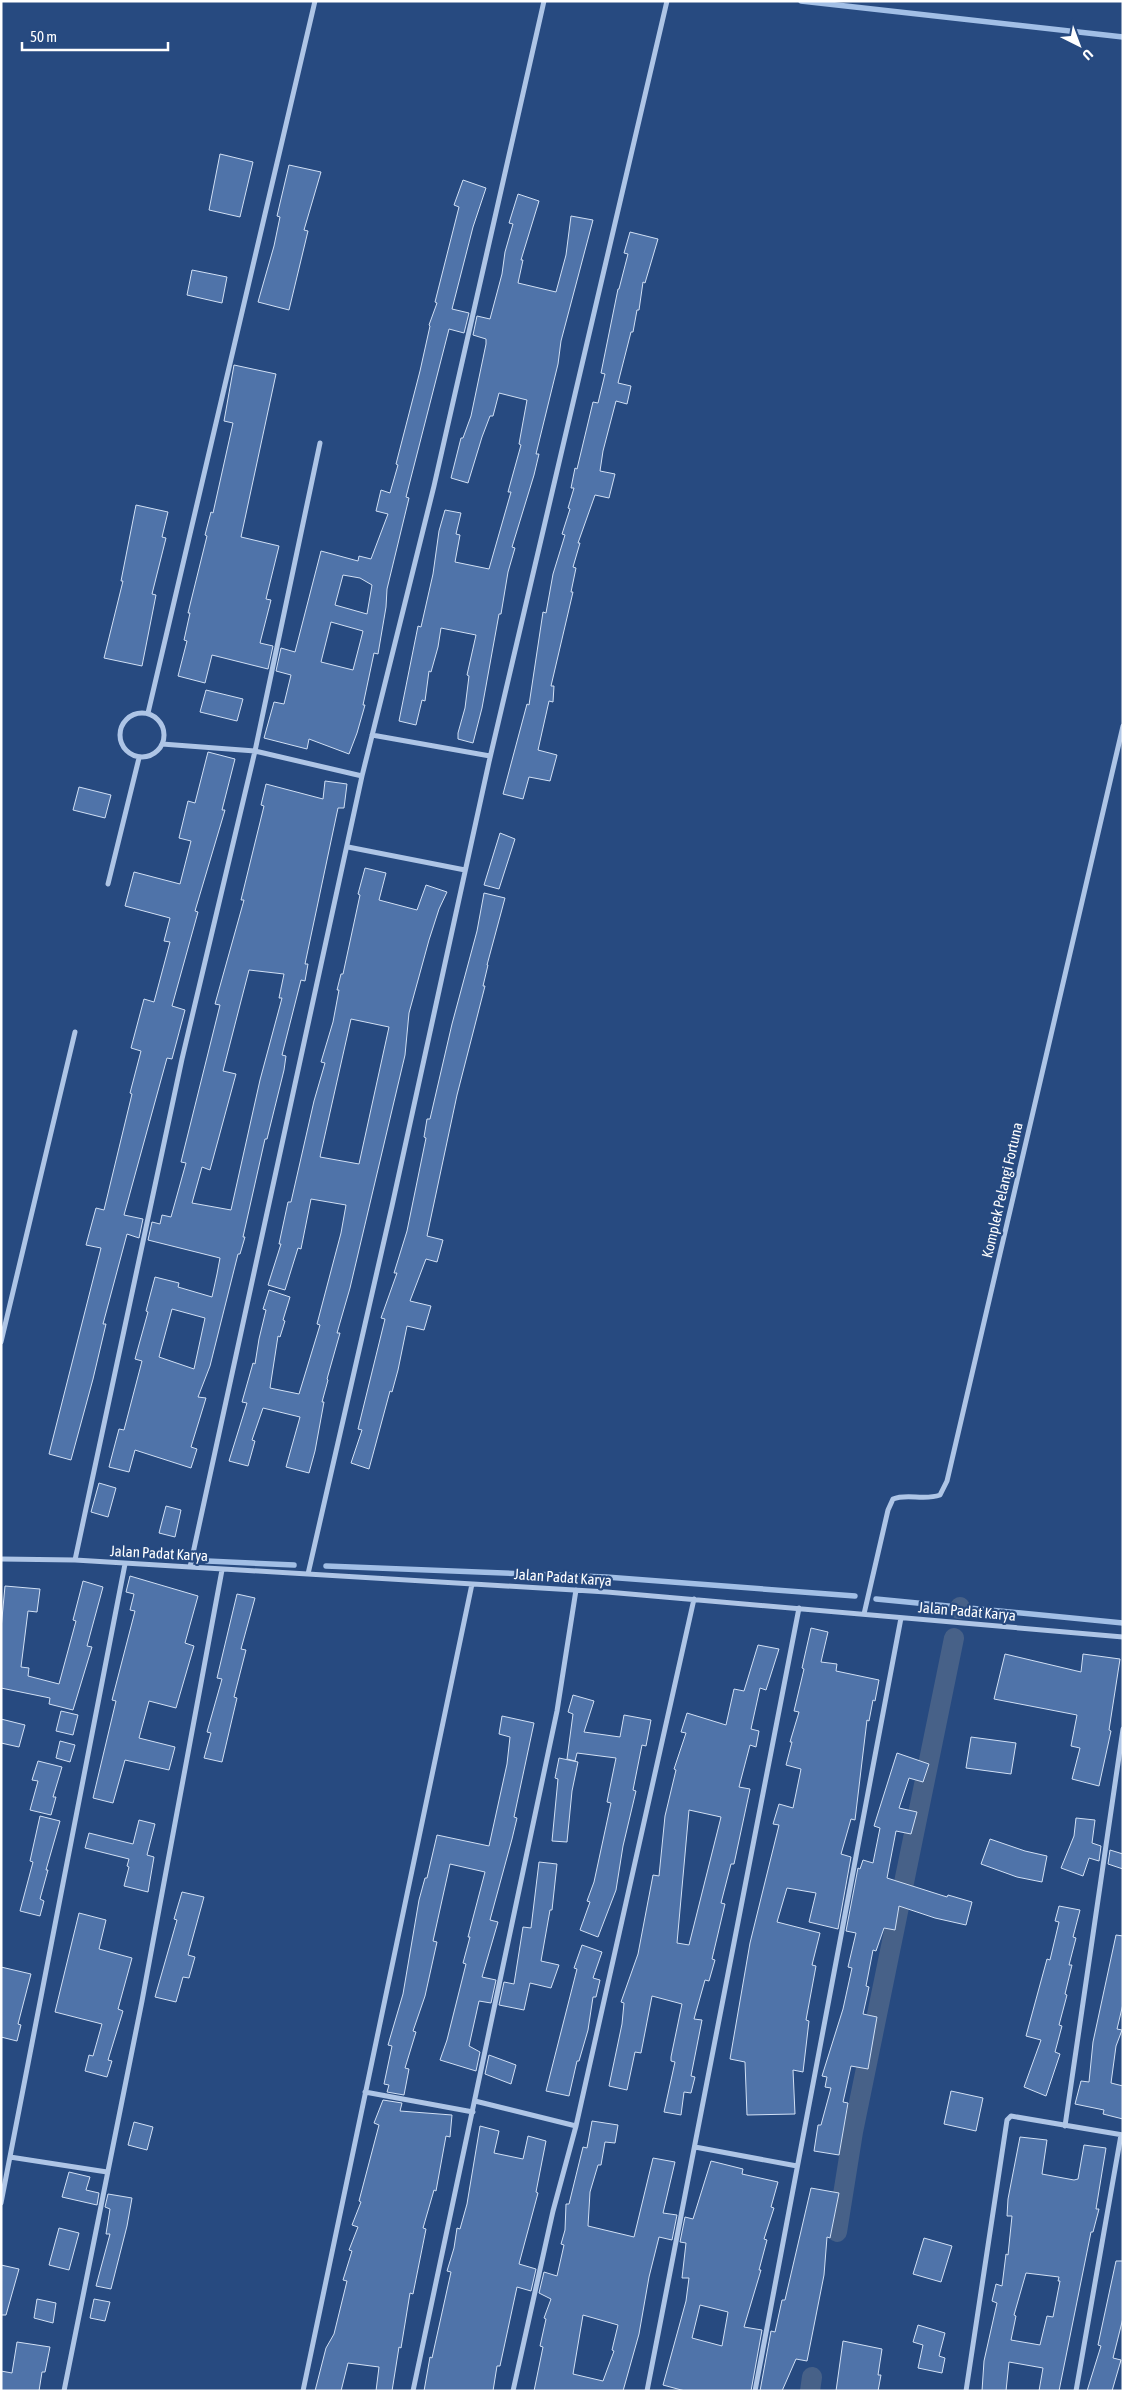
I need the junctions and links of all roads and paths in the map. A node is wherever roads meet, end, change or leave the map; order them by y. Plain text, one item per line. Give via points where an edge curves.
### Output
1 (315, 1) edge
2 (544, 1) edge
3 (667, 1) edge
4 (320, 443) dead end
5 (148, 714) junction
6 (1123, 726) edge
7 (372, 735) junction
8 (162, 744) junction
9 (254, 751) junction
10 (490, 756) junction
11 (139, 758) junction
12 (362, 776) junction
13 (348, 847) junction
14 (466, 870) junction
15 (108, 884) dead end
16 (75, 1032) dead end
17 (1, 1342) edge
18 (1, 1559) edge
19 (75, 1560) junction
20 (125, 1564) junction
21 (190, 1567) junction
22 (222, 1570) junction
23 (308, 1574) junction
24 (472, 1584) junction
25 (576, 1590) junction
26 (694, 1599) junction
27 (799, 1608) junction
28 (864, 1614) junction
29 (901, 1618) junction
30 (1123, 1636) edge
31 (1123, 1729) edge
32 (365, 2092) junction
33 (475, 2101) junction
34 (473, 2112) junction
35 (576, 2126) junction
36 (1065, 2126) junction
37 (1122, 2135) edge
38 (695, 2147) junction
39 (10, 2157) junction
40 (797, 2166) junction
41 (107, 2172) junction
42 (1, 2203) edge
43 (64, 2391) edge
44 (303, 2391) edge
45 (413, 2391) edge
46 (513, 2391) edge
47 (647, 2391) edge
48 (755, 2391) edge
49 (966, 2391) edge
50 (1076, 2391) edge

1 - 5 street
2 - 7 street via 434,486
3 - 10 street
4 - 9 street
5 - 8 street via 162,725
5 - 11 street via 133,714 120,731 119,739 126,752
6 - 28 street, Komplek Pelangi Fortuna via 947,1481 940,1495 930,1499 893,1499
7 - 10 street
7 - 12 street
8 - 9 street
8 - 11 street via 153,755
9 - 12 street
9 - 19 street via 182,1059
10 - 14 street
11 - 15 street
12 - 13 street
13 - 14 street
13 - 21 street
14 - 23 street
16 - 17 street
18 - 19 street, Jalan Padat Karya
19 - 20 street, Jalan Padat Karya
20 - 21 street, Jalan Padat Karya
20 - 39 street
21 - 22 street, Jalan Padat Karya
22 - 23 street, Jalan Padat Karya
22 - 41 street
23 - 24 street, Jalan Padat Karya
24 - 25 street, Jalan Padat Karya
24 - 32 street
25 - 26 street, Jalan Padat Karya
25 - 33 street via 557,1711
26 - 27 street, Jalan Padat Karya
26 - 35 street
27 - 28 street, Jalan Padat Karya
27 - 38 street
28 - 29 street, Jalan Padat Karya
29 - 30 street, Jalan Padat Karya
29 - 40 street
31 - 36 street
32 - 34 street
32 - 44 street
33 - 34 street
33 - 35 street
34 - 45 street
35 - 46 street via 553,2210
36 - 37 street
36 - 49 street via 1011,2116 1007,2120
37 - 50 street
38 - 40 street
38 - 47 street
39 - 41 street
39 - 42 street
40 - 48 street
41 - 43 street

